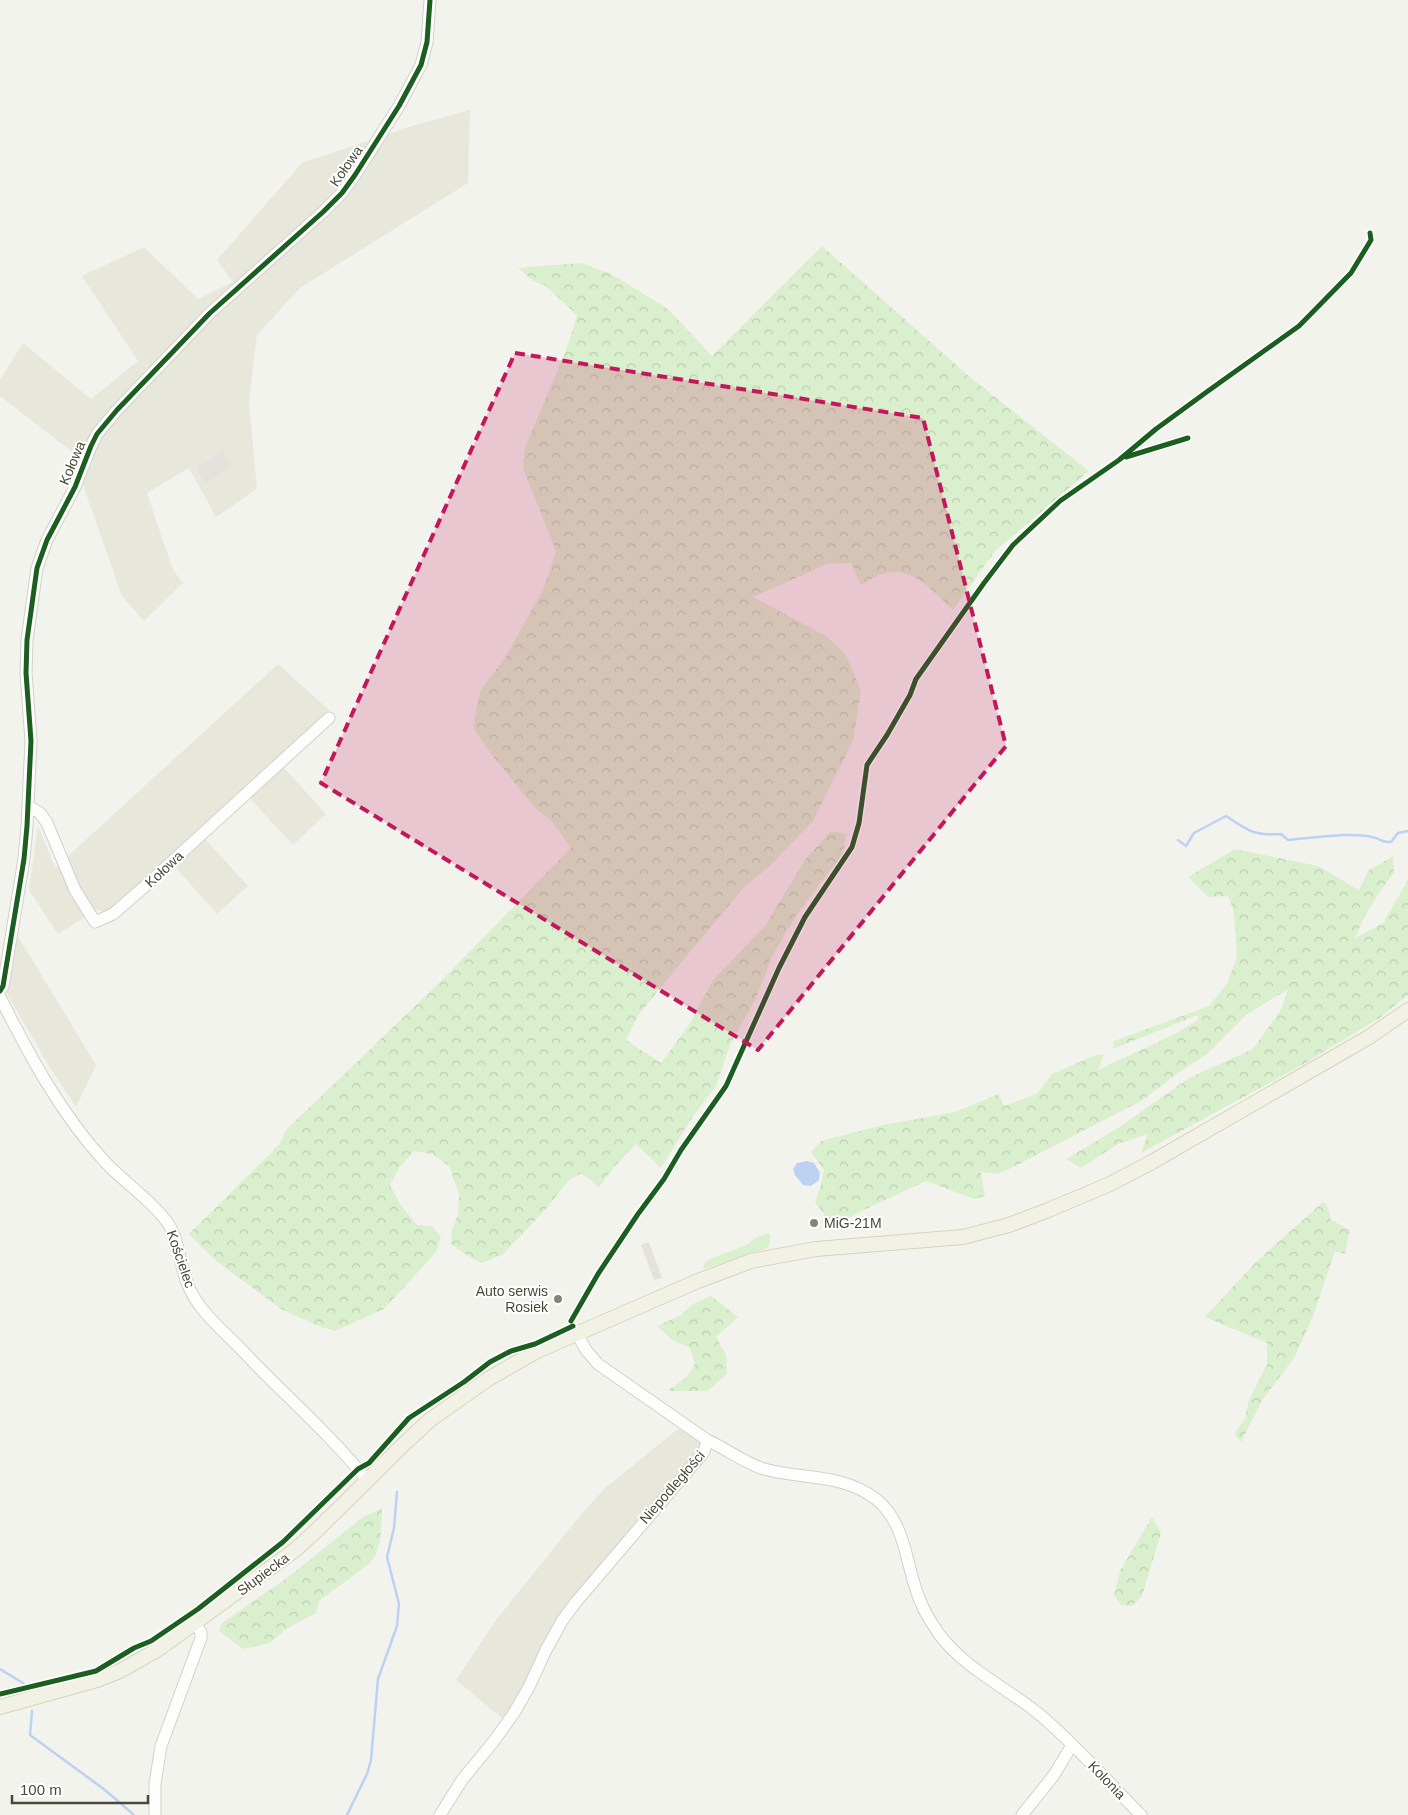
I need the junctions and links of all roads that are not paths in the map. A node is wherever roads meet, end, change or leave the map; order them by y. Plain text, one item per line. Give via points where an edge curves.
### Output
1 (430, 0) edge
2 (329, 718) dead end
3 (28, 806) junction
4 (0, 991) edge
5 (0, 996) edge
6 (1408, 1010) edge
7 (577, 1334) junction
8 (707, 1440) junction
9 (367, 1480) junction
10 (195, 1624) junction
11 (0, 1707) edge
12 (1072, 1746) junction
13 (155, 1815) edge
14 (440, 1815) edge
15 (1022, 1815) edge
16 (1141, 1815) edge

1 - 3 street, Kołowa via 428,42 421,65 383,132 342,193 196,327 117,410 91,446 75,487 43,549 33,587 26,654 30,741
2 - 3 street, Kołowa via 143,888 112,914 95,922 75,890 47,823 40,813
3 - 4 street, Kołowa via 24,859
5 - 9 street, Kościelec via 40,1072 82,1134 105,1162 168,1223 192,1294 200,1307 338,1445
6 - 7 main road, Słupiecka via 1369,1037 1160,1158 1046,1211 963,1237 816,1249 750,1261
7 - 8 street via 598,1364
7 - 9 main road, Słupiecka via 525,1357 488,1379 430,1420
8 - 12 street, Niepodległości via 764,1469 831,1479 861,1489 878,1501 899,1530 921,1604 939,1634 957,1654 1039,1714
8 - 14 street, Niepodległości via 704,1452 562,1621 514,1713 462,1780
9 - 10 main road, Słupiecka via 295,1550
10 - 11 main road, Słupiecka via 120,1671
10 - 13 street via 201,1638 161,1746 155,1784
12 - 15 street
12 - 16 street, Kolonia

